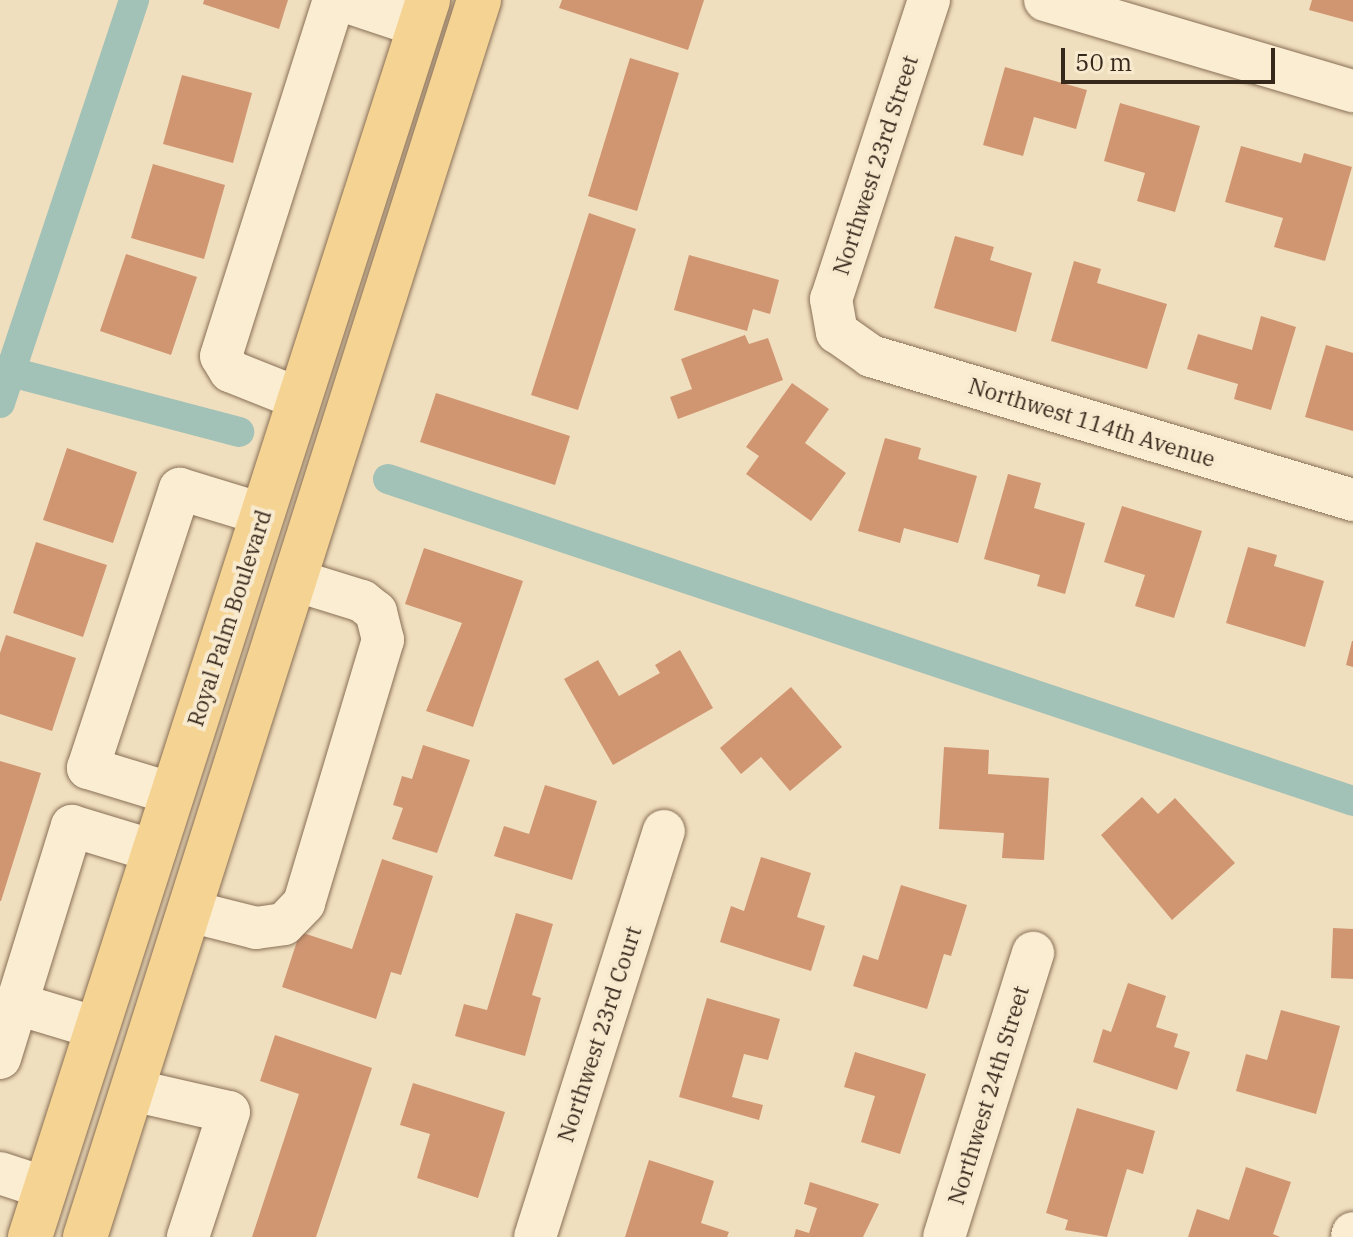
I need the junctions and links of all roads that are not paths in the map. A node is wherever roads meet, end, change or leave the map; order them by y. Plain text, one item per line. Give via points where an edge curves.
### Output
1 (334, 0) edge
2 (341, 0) edge
3 (479, 0) edge
4 (929, 0) edge
5 (1045, 0) edge
6 (424, 13) edge
7 (1353, 91) edge
8 (837, 332) joint
9 (318, 343) junction
10 (365, 358) junction
11 (300, 399) junction
12 (1353, 500) edge
13 (262, 514) junction
14 (294, 580) junction
15 (173, 794) junction
16 (664, 831) dead end
17 (154, 851) junction
18 (189, 911) junction
19 (1033, 953) dead end
20 (17, 1004) junction
21 (97, 1028) junction
22 (0, 1058) edge
23 (132, 1090) junction
24 (0, 1173) edge
25 (46, 1188) junction
26 (30, 1237) edge
27 (85, 1237) edge
28 (188, 1237) edge
29 (535, 1237) edge
30 (944, 1237) edge

1 - 11 street via 221,356 230,371
2 - 6 street
3 - 10 main road
4 - 8 street, Northwest 23rd Street via 831,299
5 - 7 street
6 - 9 main road, Royal Palm Boulevard
8 - 12 street, Northwest 114th Avenue via 871,356
9 - 10 street
9 - 11 main road, Royal Palm Boulevard
10 - 14 main road
11 - 13 main road, Royal Palm Boulevard
13 - 15 main road, Royal Palm Boulevard
13 - 15 street via 180,489 88,768
14 - 18 main road
14 - 18 street via 362,601 376,612 383,640 304,903 284,924 256,928
15 - 17 main road, Royal Palm Boulevard
16 - 29 street, Northwest 23rd Court
17 - 20 street via 72,826
17 - 21 main road, Royal Palm Boulevard
18 - 23 main road
19 - 30 street, Northwest 24th Street
20 - 21 street
20 - 22 street
21 - 25 main road, Royal Palm Boulevard
23 - 27 main road
23 - 28 street via 229,1112
24 - 25 street
25 - 26 main road, Royal Palm Boulevard

